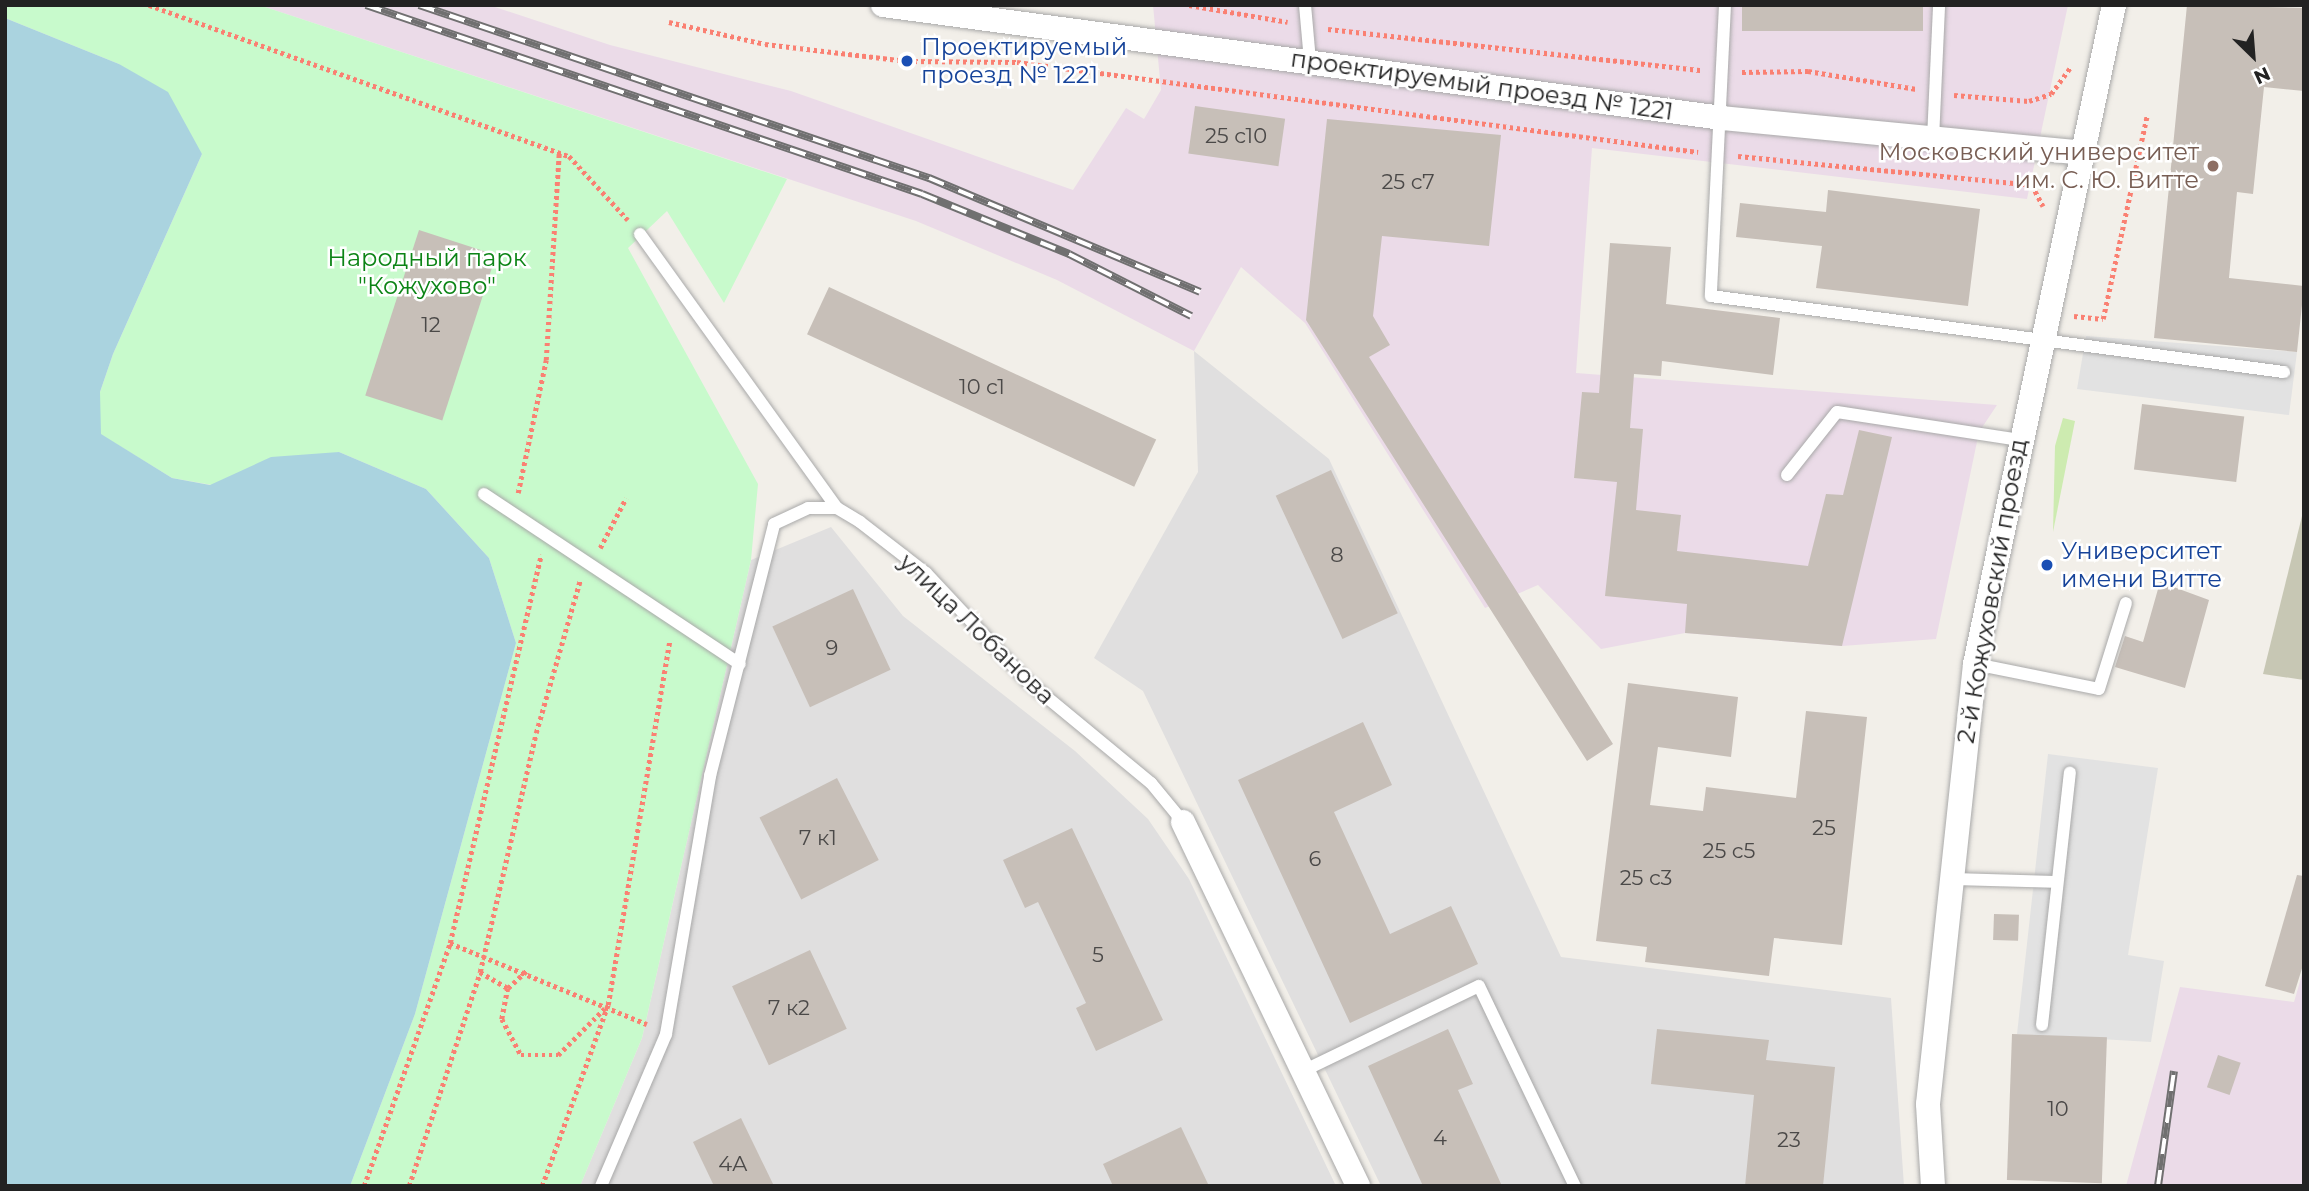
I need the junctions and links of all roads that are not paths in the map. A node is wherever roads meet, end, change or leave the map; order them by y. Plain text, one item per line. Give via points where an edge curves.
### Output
1 (883, 5) edge
2 (1305, 5) edge
3 (1725, 5) edge
4 (1939, 5) edge
5 (2115, 5) edge
6 (1310, 61) junction
7 (1722, 118) junction
8 (1933, 139) junction
9 (2083, 153) junction
10 (640, 234) road end
11 (2042, 336) junction
12 (2284, 372) dead end
13 (2020, 440) junction
14 (1787, 475) dead end
15 (484, 494) dead end
16 (837, 508) junction
17 (2126, 603) dead end
18 (740, 664) junction
19 (1975, 664) junction
20 (2070, 773) dead end
21 (1183, 822) joint
22 (1950, 879) junction
23 (2057, 882) junction
24 (2042, 1025) dead end
25 (1303, 1071) junction
26 (601, 1186) edge
27 (1358, 1186) edge
28 (1575, 1186) edge
29 (1933, 1186) edge

1 - 6 street, проектируемый проезд № 1221
2 - 6 lane
3 - 7 lane
4 - 8 lane
5 - 9 street, 2-й Кожуховский проезд
6 - 7 street, проектируемый проезд № 1221
7 - 8 street, проектируемый проезд № 1221
7 - 11 lane via 1711,296
8 - 9 street, проектируемый проезд № 1221
9 - 11 street, 2-й Кожуховский проезд
10 - 16 lane, улица Лобанова
11 - 12 lane
11 - 13 street, 2-й Кожуховский проезд
13 - 14 lane via 1837,412
13 - 19 street, 2-й Кожуховский проезд
15 - 18 lane
16 - 18 lane via 808,508 774,524
16 - 21 lane, улица Лобанова via 926,573 1026,680 1151,783
17 - 19 lane via 2098,689
18 - 26 lane via 710,776 666,1034
19 - 22 street, 2-й Кожуховский проезд
20 - 23 lane
21 - 25 street, улица Лобанова
22 - 23 lane
22 - 29 street, 2-й Кожуховский проезд via 1928,1104
23 - 24 lane
25 - 27 street, улица Лобанова
25 - 28 lane via 1479,986

